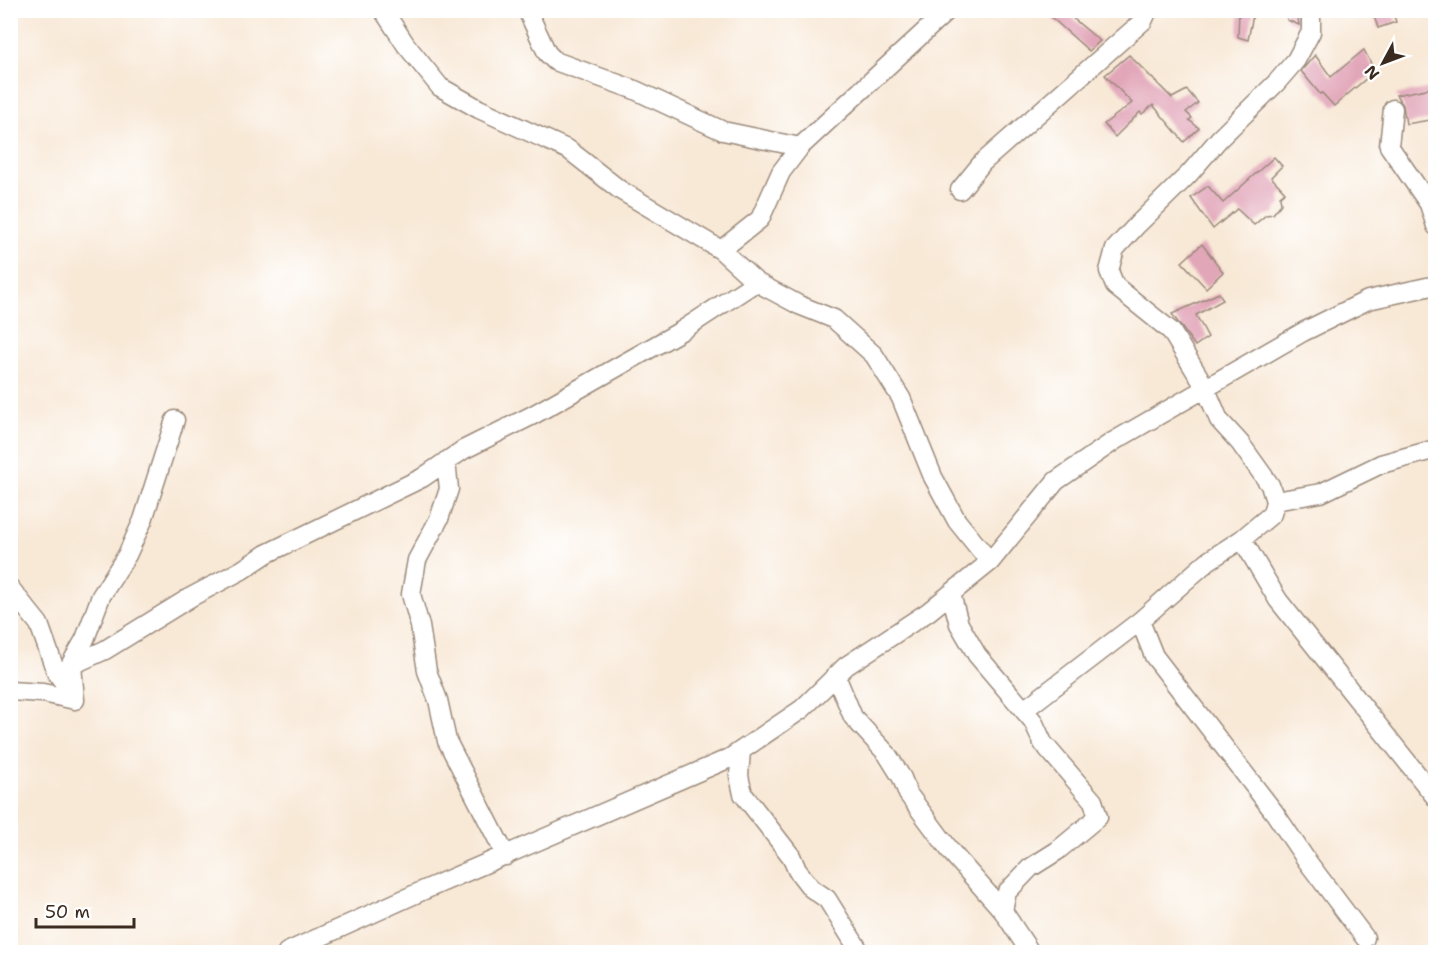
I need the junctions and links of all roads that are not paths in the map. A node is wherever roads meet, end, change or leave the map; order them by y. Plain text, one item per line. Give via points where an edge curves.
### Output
1 (383, 10) edge
2 (527, 10) edge
3 (948, 10) edge
4 (1148, 10) edge
5 (1311, 10) edge
6 (1393, 109) dead end
7 (800, 147) junction
8 (960, 190) dead end
9 (1436, 226) edge
10 (721, 250) junction
11 (756, 282) junction
12 (1436, 285) edge
13 (1205, 387) junction
14 (175, 420) dead end
15 (1436, 449) edge
16 (446, 461) junction
17 (1275, 501) junction
18 (1242, 539) junction
19 (990, 562) junction
20 (10, 588) edge
21 (951, 594) junction
22 (1140, 621) junction
23 (59, 675) junction
24 (836, 676) junction
25 (10, 691) edge
26 (43, 693) junction
27 (75, 700) junction
28 (1024, 710) junction
29 (741, 751) junction
30 (1436, 798) edge
31 (506, 856) junction
32 (1004, 911) junction
33 (1365, 938) dead end
34 (289, 952) edge
35 (860, 952) edge
36 (1030, 952) edge

1 - 10 street via 441,87 569,150 620,190
2 - 7 street via 547,53 555,61 635,90 723,131
3 - 7 street
4 - 8 street via 1143,21 982,163
5 - 13 street via 1311,32 1296,60 1115,249 1109,271 1115,286 1170,331
6 - 9 street via 1389,146 1429,204
7 - 10 street via 781,172 760,219
10 - 11 street
11 - 16 street via 681,331
11 - 19 street via 834,319 874,355 901,398 952,513
12 - 13 street via 1368,300
13 - 17 street via 1219,420 1270,485
13 - 19 street via 1056,481
14 - 23 street via 128,555 101,596 85,639
15 - 17 street via 1381,464 1321,493
16 - 27 street via 422,478 266,554 105,650 72,665
16 - 31 street via 449,489 439,519 417,560 411,594 447,741
17 - 18 street via 1272,514
18 - 22 street via 1208,561
18 - 30 street via 1278,600
19 - 21 street
20 - 23 street via 39,624
21 - 24 street
21 - 28 street via 959,624 977,655
22 - 28 street
22 - 33 street via 1154,656
23 - 26 street
23 - 27 street
24 - 29 street via 802,709
24 - 32 street via 853,717 887,754 908,794 952,853
25 - 26 street
26 - 27 street
28 - 32 street via 1043,743 1093,801 1098,817 1030,867 1007,892
29 - 31 street
29 - 35 street via 739,776 743,794 792,856 804,879 827,899
31 - 34 street
32 - 36 street

